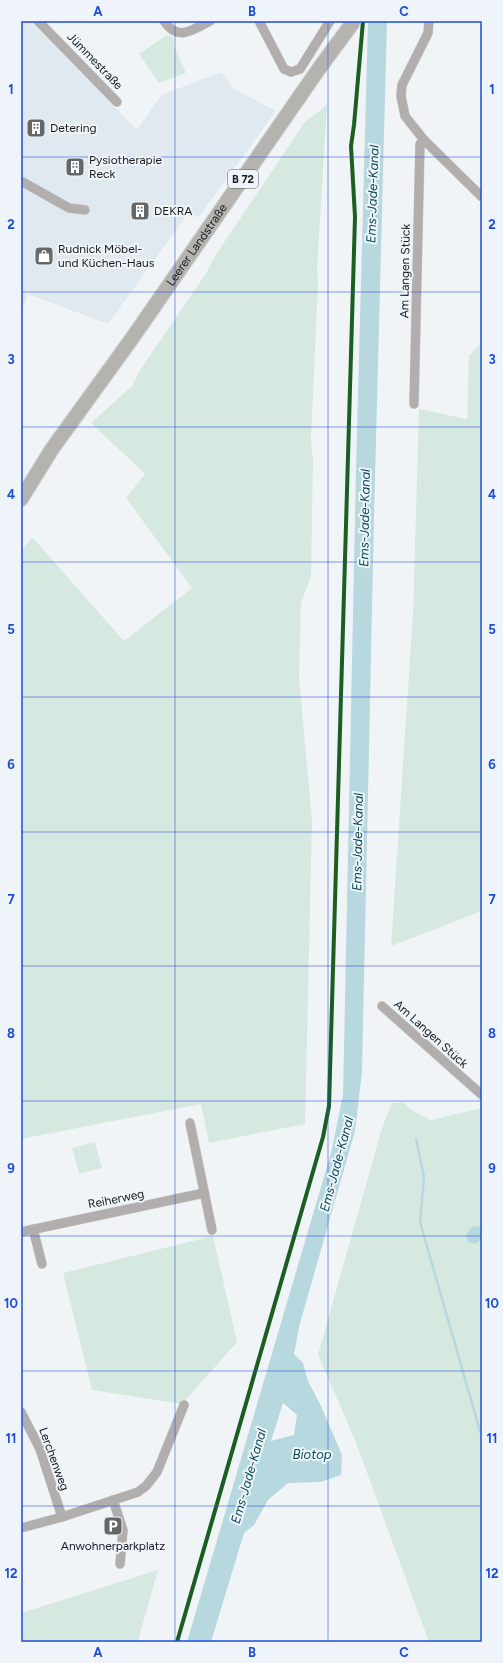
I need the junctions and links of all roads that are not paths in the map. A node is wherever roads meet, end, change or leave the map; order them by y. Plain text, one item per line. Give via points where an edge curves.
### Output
1 (38, 21) edge
2 (164, 21) edge
3 (210, 21) edge
4 (260, 21) edge
5 (330, 21) edge
6 (354, 21) edge
7 (429, 21) edge
8 (117, 102) dead end
9 (424, 140) junction
10 (21, 181) edge
11 (482, 197) edge
12 (85, 210) dead end
13 (414, 404) dead end
14 (52, 449) junction
15 (21, 486) edge
16 (21, 499) edge
17 (382, 1006) dead end
18 (482, 1095) edge
19 (190, 1123) dead end
20 (204, 1193) junction
21 (33, 1229) junction
22 (212, 1230) dead end
23 (21, 1232) edge
24 (42, 1264) dead end
25 (184, 1406) dead end
26 (21, 1412) edge
27 (113, 1500) junction
28 (62, 1517) junction
29 (21, 1528) edge
30 (120, 1564) dead end

1 - 8 street, Jümmestraße
2 - 3 street via 175,32 181,33
4 - 5 street via 284,69 291,72 300,69
6 - 14 main road, Leerer Landstraße / B 72
7 - 9 street via 428,33 406,77 401,96 405,116
9 - 11 street
9 - 13 street, Am Langen Stück via 420,144
10 - 12 street via 69,208
14 - 15 main road, Leerer Landstraße / B 72
14 - 16 main road, Leerer Landstraße / B 72
17 - 18 street, Am Langen Stück
19 - 20 street
20 - 21 street, Reiherweg
20 - 22 street
21 - 23 street, Reiherweg
21 - 24 street
25 - 27 street via 157,1472 138,1492
26 - 28 street, Lerchenweg via 40,1449
27 - 28 street
27 - 30 street via 123,1530
28 - 29 street

